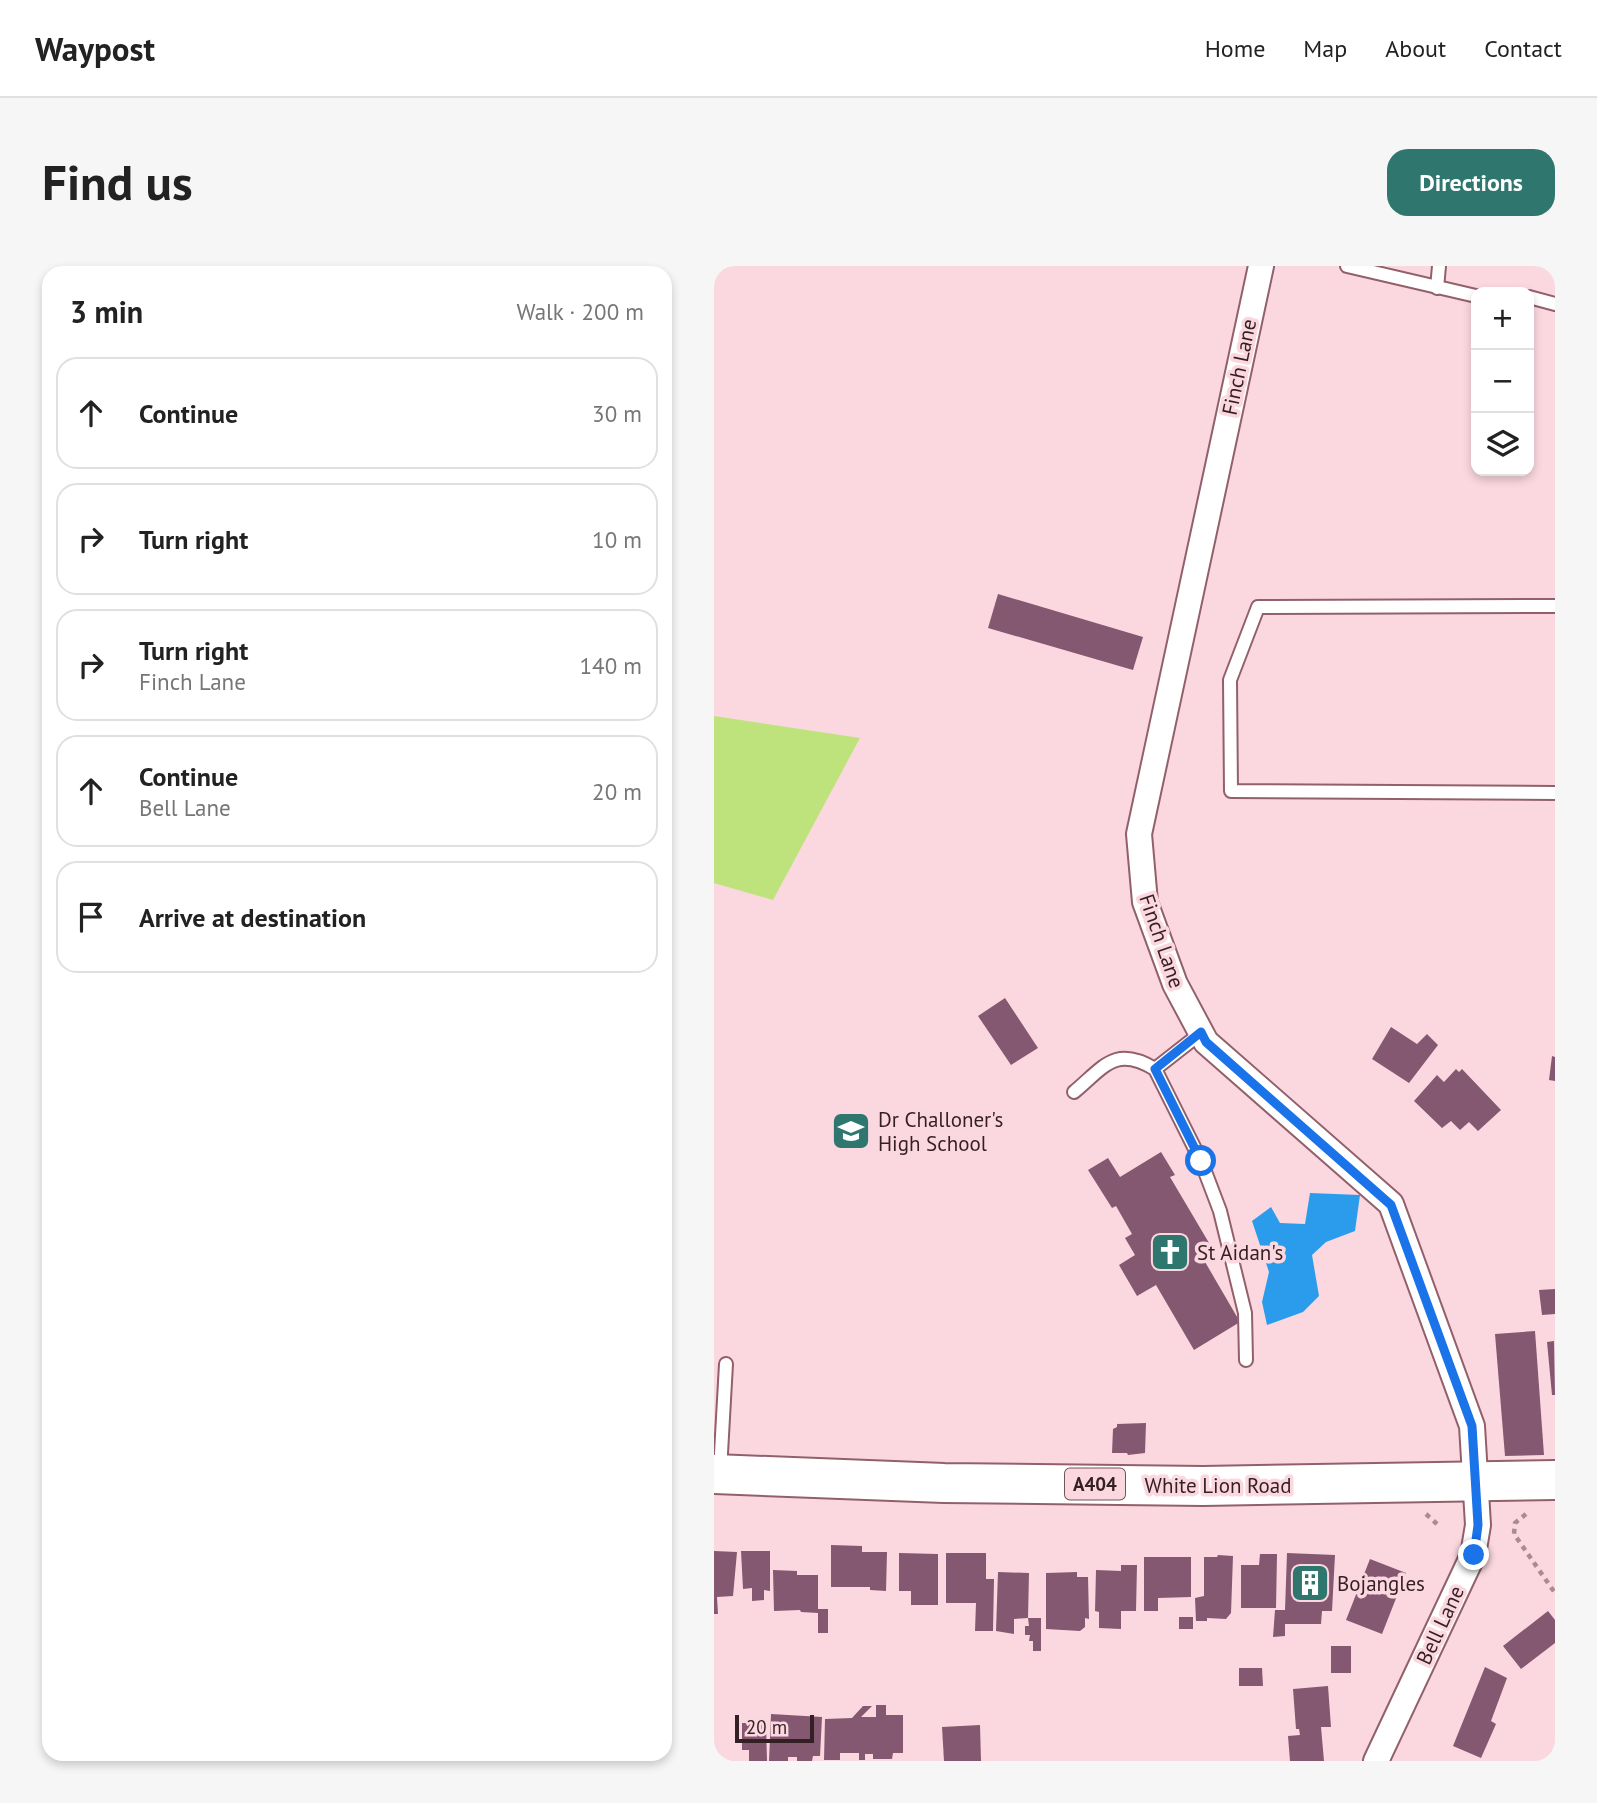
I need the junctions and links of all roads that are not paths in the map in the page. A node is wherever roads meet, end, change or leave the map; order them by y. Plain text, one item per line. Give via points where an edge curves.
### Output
1 (1261, 266) edge
2 (1347, 266) edge
3 (1439, 266) edge
4 (1437, 288) junction
5 (1471, 295) edge
6 (1534, 298) edge
7 (1555, 304) edge
8 (1555, 606) edge
9 (1555, 793) edge
10 (1201, 1032) junction
11 (1155, 1069) junction
12 (1074, 1092) dead end
13 (1245, 1360) dead end
14 (726, 1364) dead end
15 (717, 1474) edge
16 (1555, 1480) edge
17 (1476, 1482) junction
18 (1378, 1761) edge

1 - 10 street, Finch Lane via 1139,834 1145,902 1175,984
2 - 4 lane
3 - 4 lane
4 - 5 lane
6 - 7 lane
8 - 9 lane via 1258,607 1230,680 1230,694 1231,791
10 - 11 lane
10 - 17 street, Finch Lane via 1206,1042 1391,1205 1472,1426
11 - 12 lane via 1122,1057
11 - 13 lane via 1201,1161 1220,1211 1245,1313
14 - 15 lane
15 - 17 main road, White Lion Road / A404 via 1203,1486
16 - 17 main road, White Lion Road / A404
17 - 18 street, Bell Lane via 1474,1555

